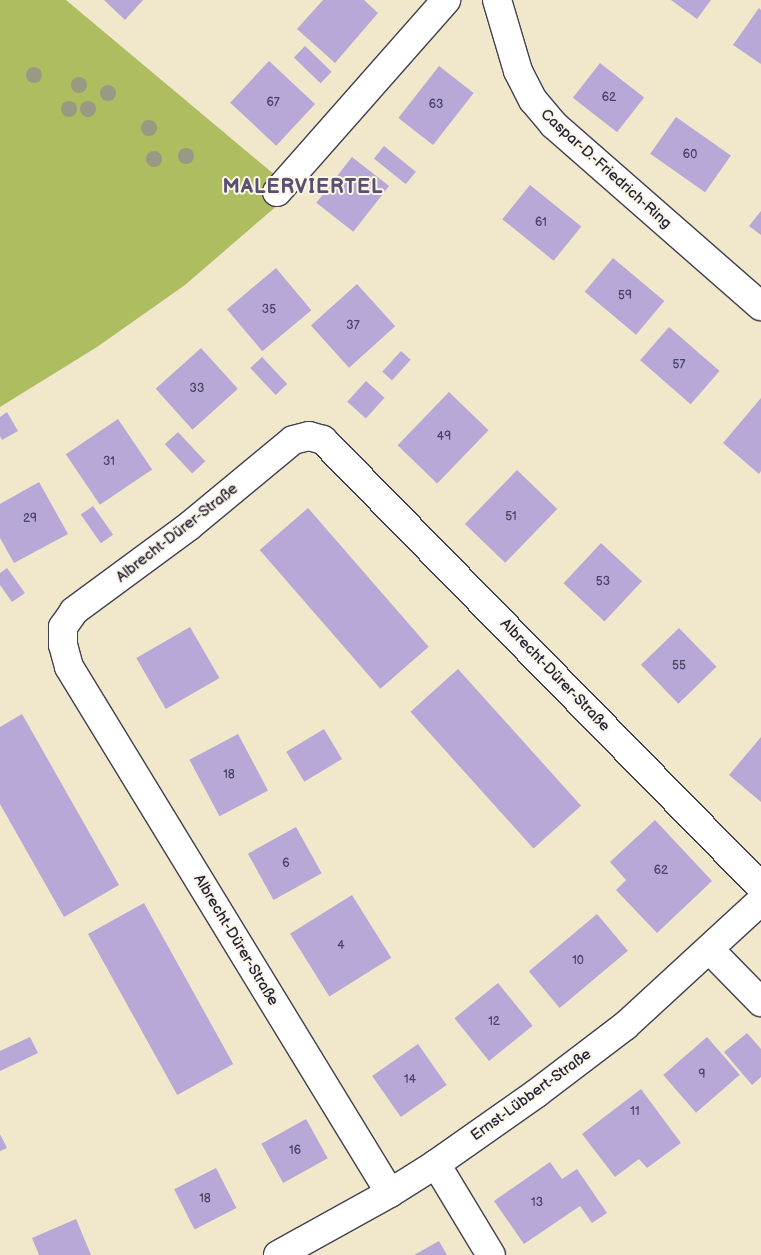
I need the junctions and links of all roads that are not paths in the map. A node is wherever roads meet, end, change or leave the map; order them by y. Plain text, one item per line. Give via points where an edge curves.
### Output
1 (446, 0) edge
2 (497, 0) edge
3 (277, 192) dead end
4 (761, 306) edge
5 (761, 887) edge
6 (761, 901) edge
7 (710, 950) junction
8 (761, 1002) edge
9 (436, 1164) junction
10 (390, 1193) junction
11 (278, 1255) edge
12 (491, 1255) edge

1 - 3 street
2 - 4 street, Caspar-D.-Friedrich-Ring via 518,71 543,113
5 - 10 street, Albrecht-Dürer-Straße via 323,440 308,436 293,440 188,528 74,611 63,627 63,645 70,667
6 - 7 street, Ernst-Lübbert-Straße
7 - 8 street
7 - 9 street, Ernst-Lübbert-Straße via 624,1026 537,1093
9 - 10 street, Ernst-Lübbert-Straße
9 - 12 street
10 - 11 street, Ernst-Lübbert-Straße

